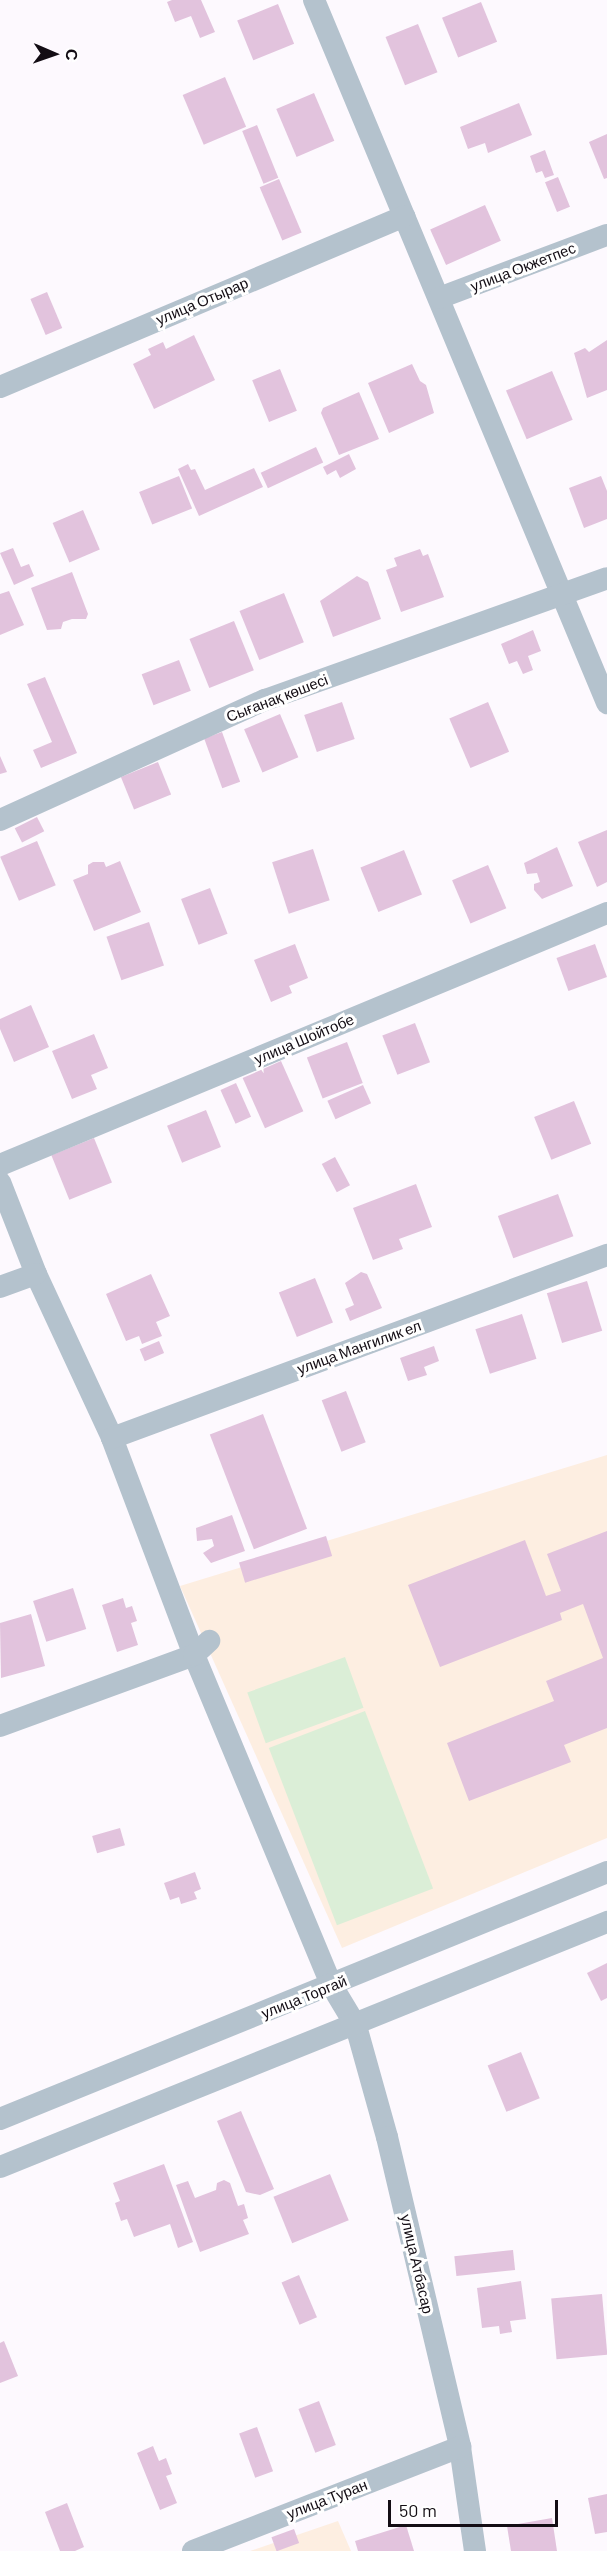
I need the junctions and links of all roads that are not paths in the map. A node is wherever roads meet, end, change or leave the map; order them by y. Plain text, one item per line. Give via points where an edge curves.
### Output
1 (314, 0) edge
2 (404, 216) junction
3 (607, 235) edge
4 (439, 298) junction
5 (0, 387) edge
6 (607, 578) edge
7 (563, 595) junction
8 (607, 703) edge
9 (0, 820) edge
10 (607, 913) edge
11 (0, 1165) edge
12 (0, 1182) edge
13 (607, 1255) edge
14 (36, 1274) junction
15 (0, 1287) edge
16 (112, 1438) junction
17 (201, 1648) junction
18 (0, 1726) edge
19 (607, 1872) edge
20 (607, 1922) edge
21 (332, 1986) junction
22 (356, 2026) junction
23 (0, 2119) edge
24 (0, 2167) edge
25 (460, 2447) junction
26 (193, 2551) edge
27 (475, 2551) edge

1 - 2 street
2 - 4 street
2 - 5 street, улица Отырар
3 - 4 street, улица Окжетпес
4 - 7 street
6 - 7 street, Сығанақ көшесі
7 - 8 street
7 - 9 street, Сығанақ көшесі via 265,700
10 - 11 street, улица Шойтобе
12 - 14 street, улица Атбасар
13 - 16 street, улица Мангилик ел
14 - 15 street
14 - 16 street, улица Атбасар
16 - 17 street, улица Атбасар
17 - 18 street
17 - 21 street, улица Атбасар
19 - 21 street, улица Торгай
20 - 22 street
21 - 22 street, улица Атбасар
21 - 23 street, улица Торгай
22 - 24 street
22 - 25 street, улица Атбасар via 387,2137
25 - 26 street, улица Туран
25 - 27 street, улица Атбасар

